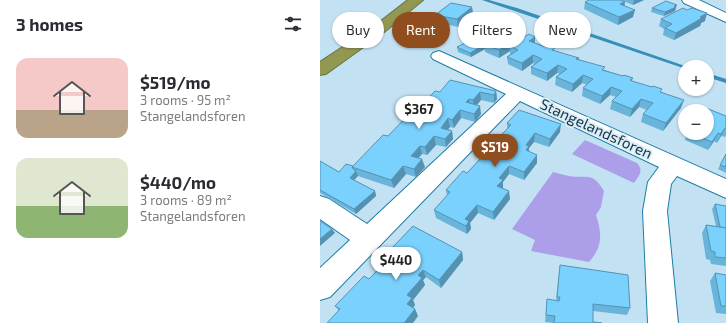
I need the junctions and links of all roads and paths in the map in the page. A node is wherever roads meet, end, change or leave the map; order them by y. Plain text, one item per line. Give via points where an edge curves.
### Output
1 (416, 0) edge
2 (689, 0) edge
3 (726, 18) edge
4 (439, 56) dead end
5 (320, 70) edge
6 (518, 93) junction
7 (673, 165) junction
8 (726, 189) edge
9 (320, 206) edge
10 (370, 239) junction
11 (320, 287) edge
12 (663, 323) edge

1 - 5 highway
2 - 3 street
4 - 6 street, Stangelandsforen
6 - 7 street, Stangelandsforen
6 - 10 street
7 - 8 street, Stangelandsforen
7 - 12 street, Stangelandsforen via 660,182 655,210
9 - 10 street
10 - 11 street

